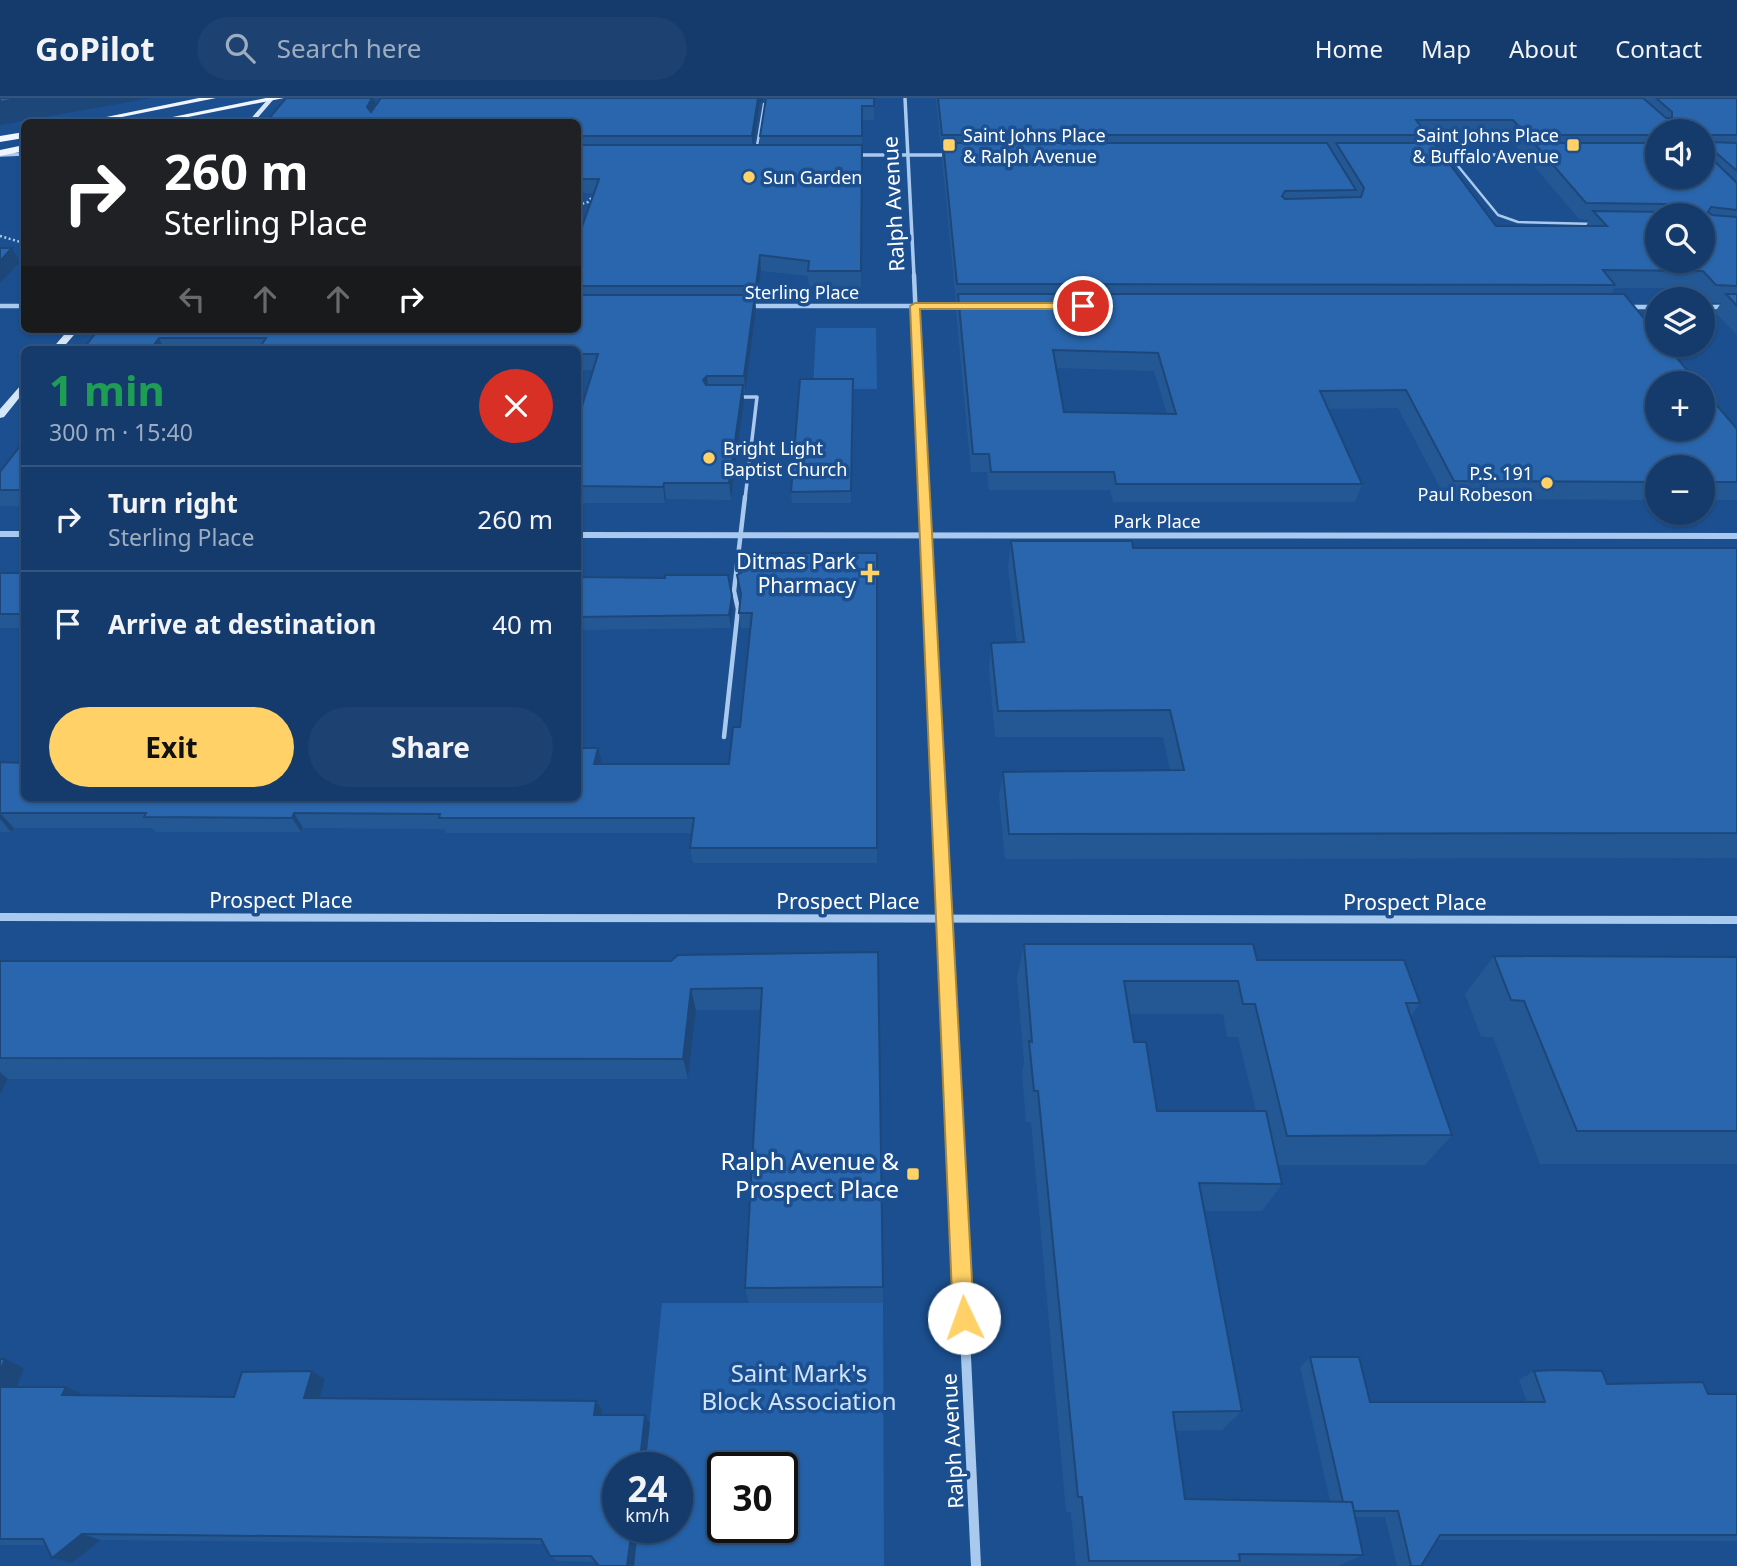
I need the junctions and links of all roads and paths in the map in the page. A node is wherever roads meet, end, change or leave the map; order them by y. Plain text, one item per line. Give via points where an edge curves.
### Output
1 (212, 98) edge
2 (274, 98) edge
3 (905, 98) edge
4 (764, 104) edge
5 (102, 119) edge
6 (167, 119) edge
7 (254, 119) edge
8 (21, 136) edge
9 (0, 139) edge
10 (21, 149) edge
11 (0, 154) edge
12 (21, 154) edge
13 (756, 155) joint
14 (769, 155) edge
15 (846, 155) edge
16 (909, 155) junction
17 (963, 155) edge
18 (1435, 155) edge
19 (1449, 155) junction
20 (1542, 155) edge
21 (596, 192) edge
22 (581, 204) edge
23 (1602, 224) edge
24 (0, 236) edge
25 (21, 242) edge
26 (0, 306) edge
27 (21, 306) edge
28 (745, 306) edge
29 (915, 306) junction
30 (975, 306) edge
31 (1615, 307) edge
32 (1645, 307) edge
33 (1715, 307) edge
34 (1737, 307) edge
35 (21, 390) edge
36 (733, 397) edge
37 (0, 415) edge
38 (0, 534) edge
39 (21, 534) edge
40 (581, 535) edge
41 (741, 535) junction
42 (926, 535) junction
43 (1737, 536) edge
44 (724, 737) dead end
45 (0, 917) edge
46 (944, 919) junction
47 (1737, 920) edge
48 (976, 1566) edge

1 - 5 main road
2 - 6 main road
2 - 7 street
3 - 16 street, Ralph Avenue
4 - 13 lane
8 - 9 main road
10 - 11 main road
11 - 12 street
13 - 14 street
15 - 16 street
16 - 17 street
16 - 29 street, Ralph Avenue
18 - 19 street
19 - 20 street
19 - 23 lane via 1498,215 1518,222
21 - 22 path
24 - 25 path
26 - 27 street
28 - 29 street, Sterling Place
29 - 30 street, Sterling Place
29 - 42 street, Ralph Avenue
31 - 32 street
33 - 34 street
35 - 37 street
36 - 41 lane via 757,397
38 - 39 street
40 - 41 street, Park Place
41 - 42 street, Park Place
41 - 44 lane
42 - 43 street, Park Place
42 - 46 street, Ralph Avenue
45 - 46 street, Prospect Place
46 - 47 street, Prospect Place
46 - 48 street, Ralph Avenue

